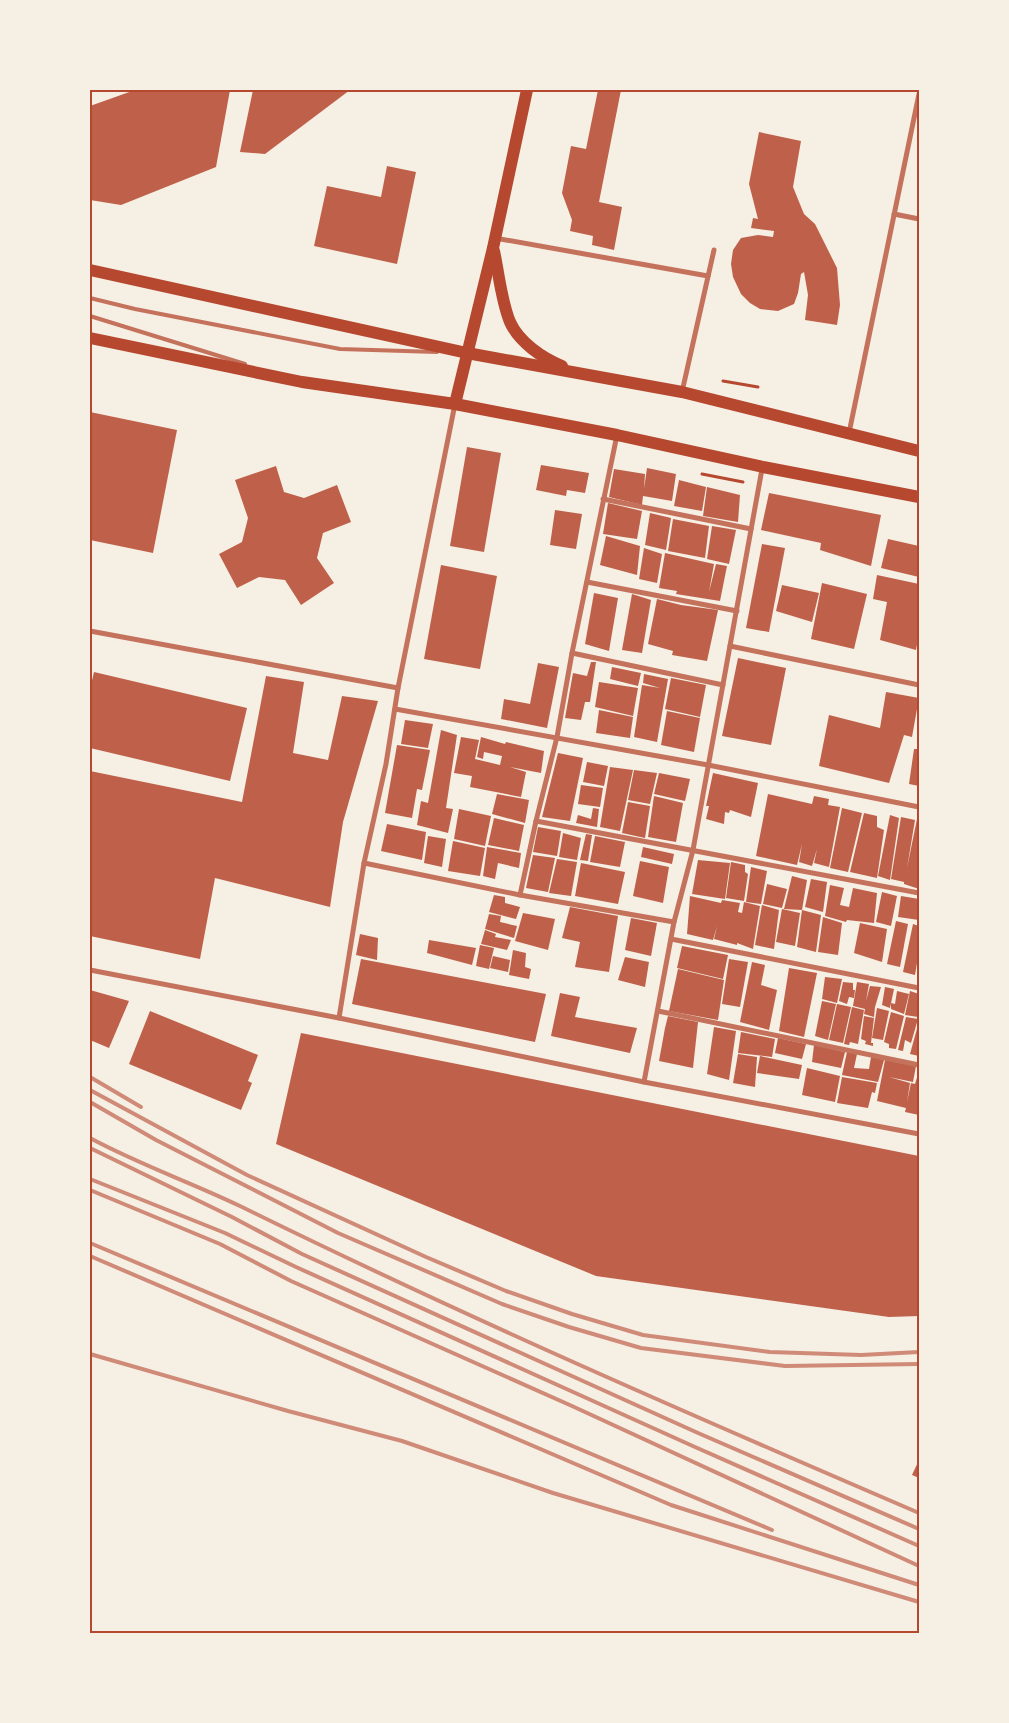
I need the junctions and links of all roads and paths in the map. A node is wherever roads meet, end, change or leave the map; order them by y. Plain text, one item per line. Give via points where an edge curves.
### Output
1 (527, 90) edge
2 (919, 94) edge
3 (894, 214) junction
4 (919, 219) edge
5 (494, 243) junction
6 (714, 250) dead end
7 (90, 270) edge
8 (708, 276) junction
9 (90, 298) edge
10 (90, 316) edge
11 (90, 338) edge
12 (467, 353) junction
13 (585, 374) junction
14 (723, 381) dead end
15 (302, 382) junction
16 (758, 387) dead end
17 (682, 392) junction
18 (455, 404) junction
19 (849, 434) junction
20 (617, 435) junction
21 (919, 451) edge
22 (763, 467) junction
23 (702, 474) dead end
24 (742, 482) dead end
25 (919, 497) edge
26 (603, 499) junction
27 (751, 529) junction
28 (587, 582) junction
29 (736, 611) junction
30 (90, 632) edge
31 (730, 646) junction
32 (572, 653) junction
33 (723, 685) junction
34 (919, 685) edge
35 (398, 688) junction
36 (395, 709) junction
37 (557, 738) junction
38 (708, 765) junction
39 (919, 807) edge
40 (536, 821) junction
41 (693, 850) junction
42 (364, 863) junction
43 (919, 893) edge
44 (520, 895) junction
45 (674, 922) junction
46 (671, 939) junction
47 (90, 970) edge
48 (919, 988) edge
49 (658, 1011) junction
50 (340, 1018) junction
51 (919, 1066) edge
52 (644, 1082) junction
53 (919, 1134) edge

1 - 5 main road
2 - 3 street
3 - 4 street
3 - 19 street
5 - 8 street
5 - 12 main road
5 - 13 main road via 511,323 540,355
6 - 8 street
7 - 12 main road
8 - 17 street
9 - 12 lane via 340,349
10 - 15 lane
11 - 15 main road
12 - 13 main road
12 - 18 main road
13 - 17 main road
14 - 16 path
15 - 18 main road
17 - 19 main road
18 - 20 main road
18 - 35 street
19 - 21 main road
20 - 22 main road
20 - 26 street
22 - 25 main road
22 - 27 street
23 - 24 path
26 - 27 street
26 - 28 street
27 - 29 street
28 - 29 street
28 - 32 street
29 - 31 street
30 - 35 street
31 - 33 street
31 - 34 street
32 - 33 street
32 - 37 street
33 - 38 street
35 - 36 street
36 - 37 street
36 - 42 street
37 - 38 street
37 - 40 street
38 - 39 street
38 - 41 street
40 - 41 street
40 - 44 street
41 - 43 street
41 - 45 street
42 - 44 street
42 - 50 street
44 - 45 street
45 - 46 street
46 - 48 street
46 - 49 street
47 - 50 street
49 - 51 street
49 - 52 street
50 - 52 street
52 - 53 street

